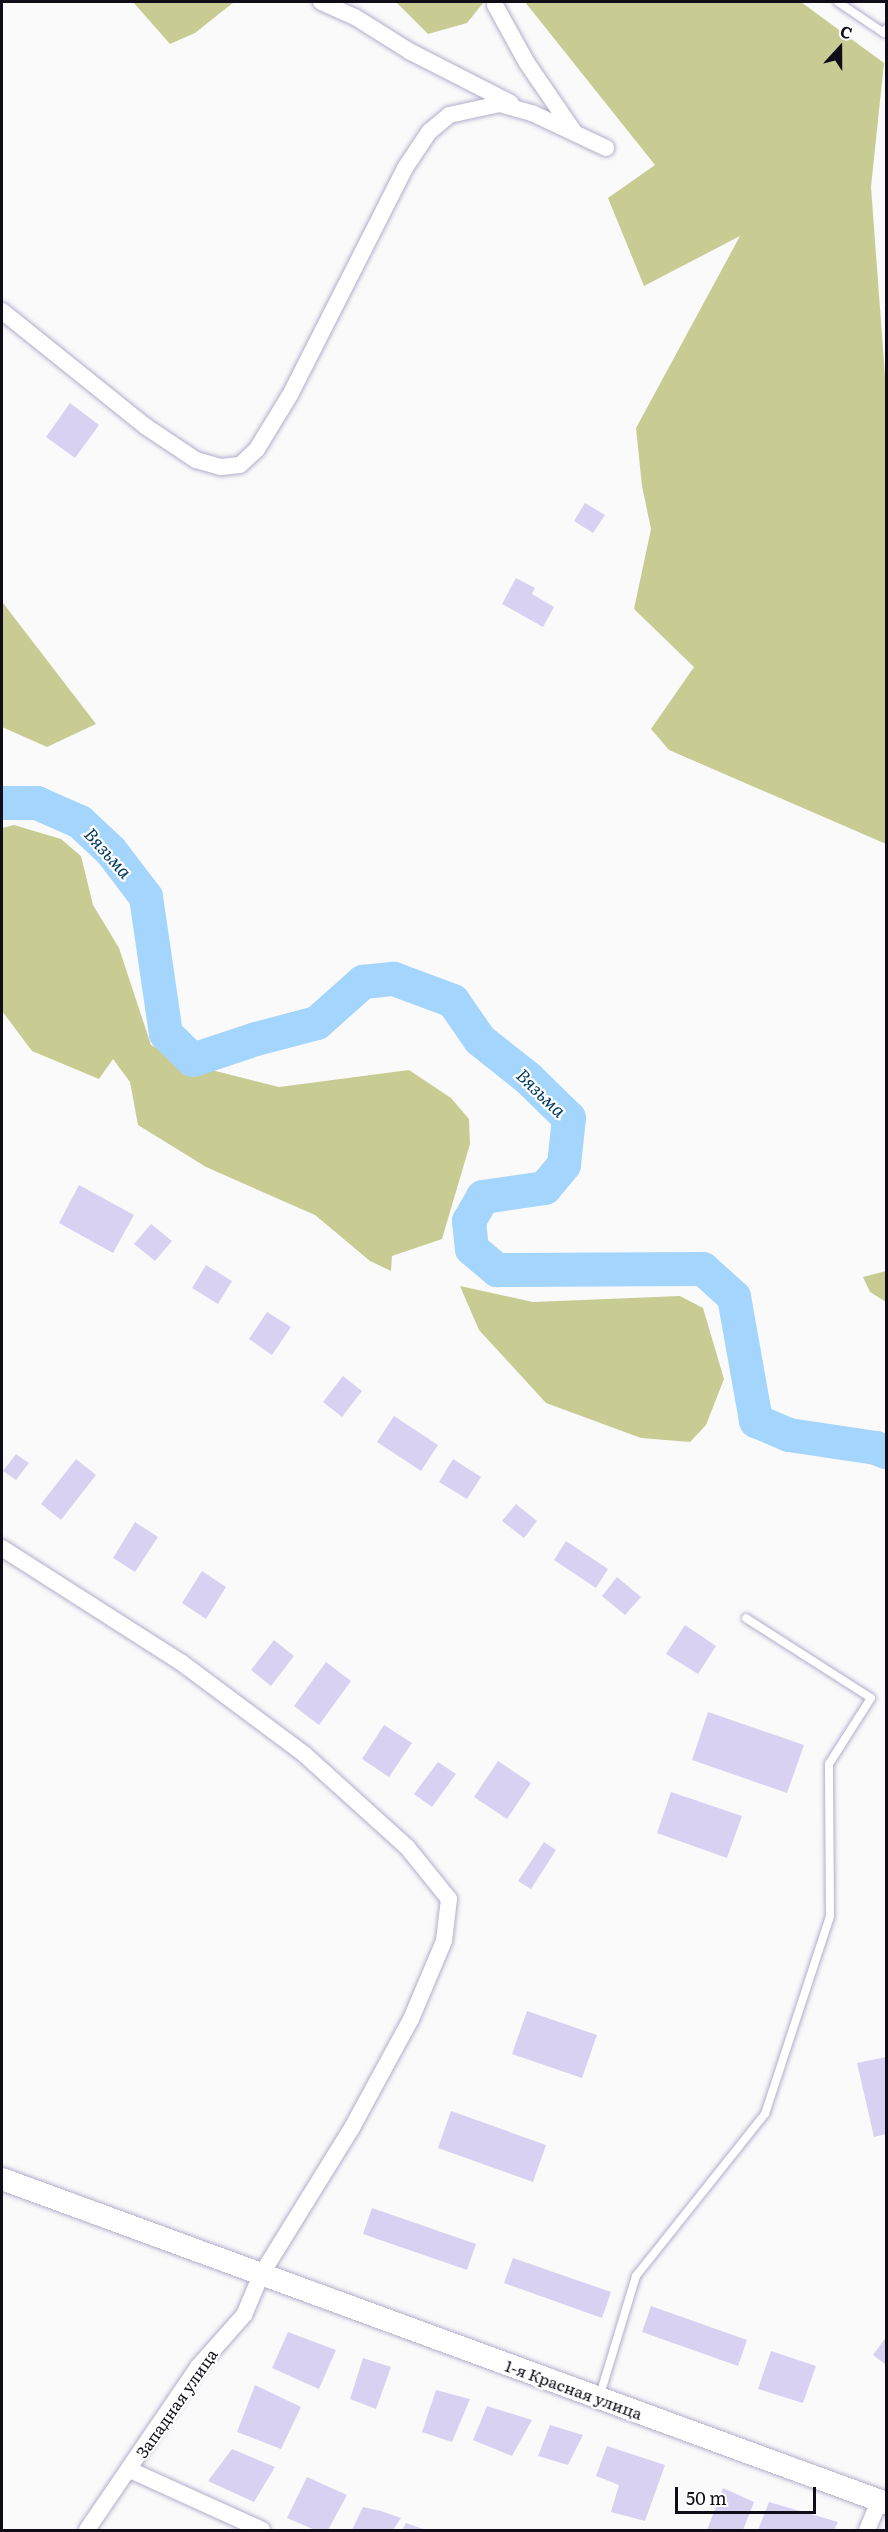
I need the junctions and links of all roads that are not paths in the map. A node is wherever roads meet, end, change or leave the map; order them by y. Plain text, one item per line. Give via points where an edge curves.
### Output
1 (321, 2) edge
2 (838, 2) edge
3 (495, 5) dead end
4 (886, 32) edge
5 (532, 113) junction
6 (575, 133) junction
7 (606, 148) dead end
8 (2, 311) edge
9 (2, 1548) edge
10 (746, 1618) dead end
11 (2, 2179) edge
12 (261, 2275) junction
13 (599, 2398) junction
14 (129, 2470) junction
15 (883, 2501) edge
16 (87, 2530) edge
17 (262, 2530) edge
18 (867, 2530) edge

1 - 5 street
2 - 4 lane
3 - 6 street via 527,63
5 - 6 street
5 - 8 street via 500,104 472,108 449,115 429,132 405,168 290,395 257,449 240,465 221,467 196,460 145,426
6 - 7 street
9 - 12 street, Западная улица via 182,1663 304,1754 407,1847 449,1899 444,1941 411,2019 353,2126
10 - 13 lane via 871,1698 829,1764 830,1916 765,2114 636,2276
11 - 12 main road, 1-я Красная улица
12 - 13 main road, 1-я Красная улица
12 - 14 street, Западная улица via 244,2314 198,2367
13 - 15 main road, 1-я Красная улица
14 - 16 street, Западная улица
14 - 17 street
15 - 18 street

